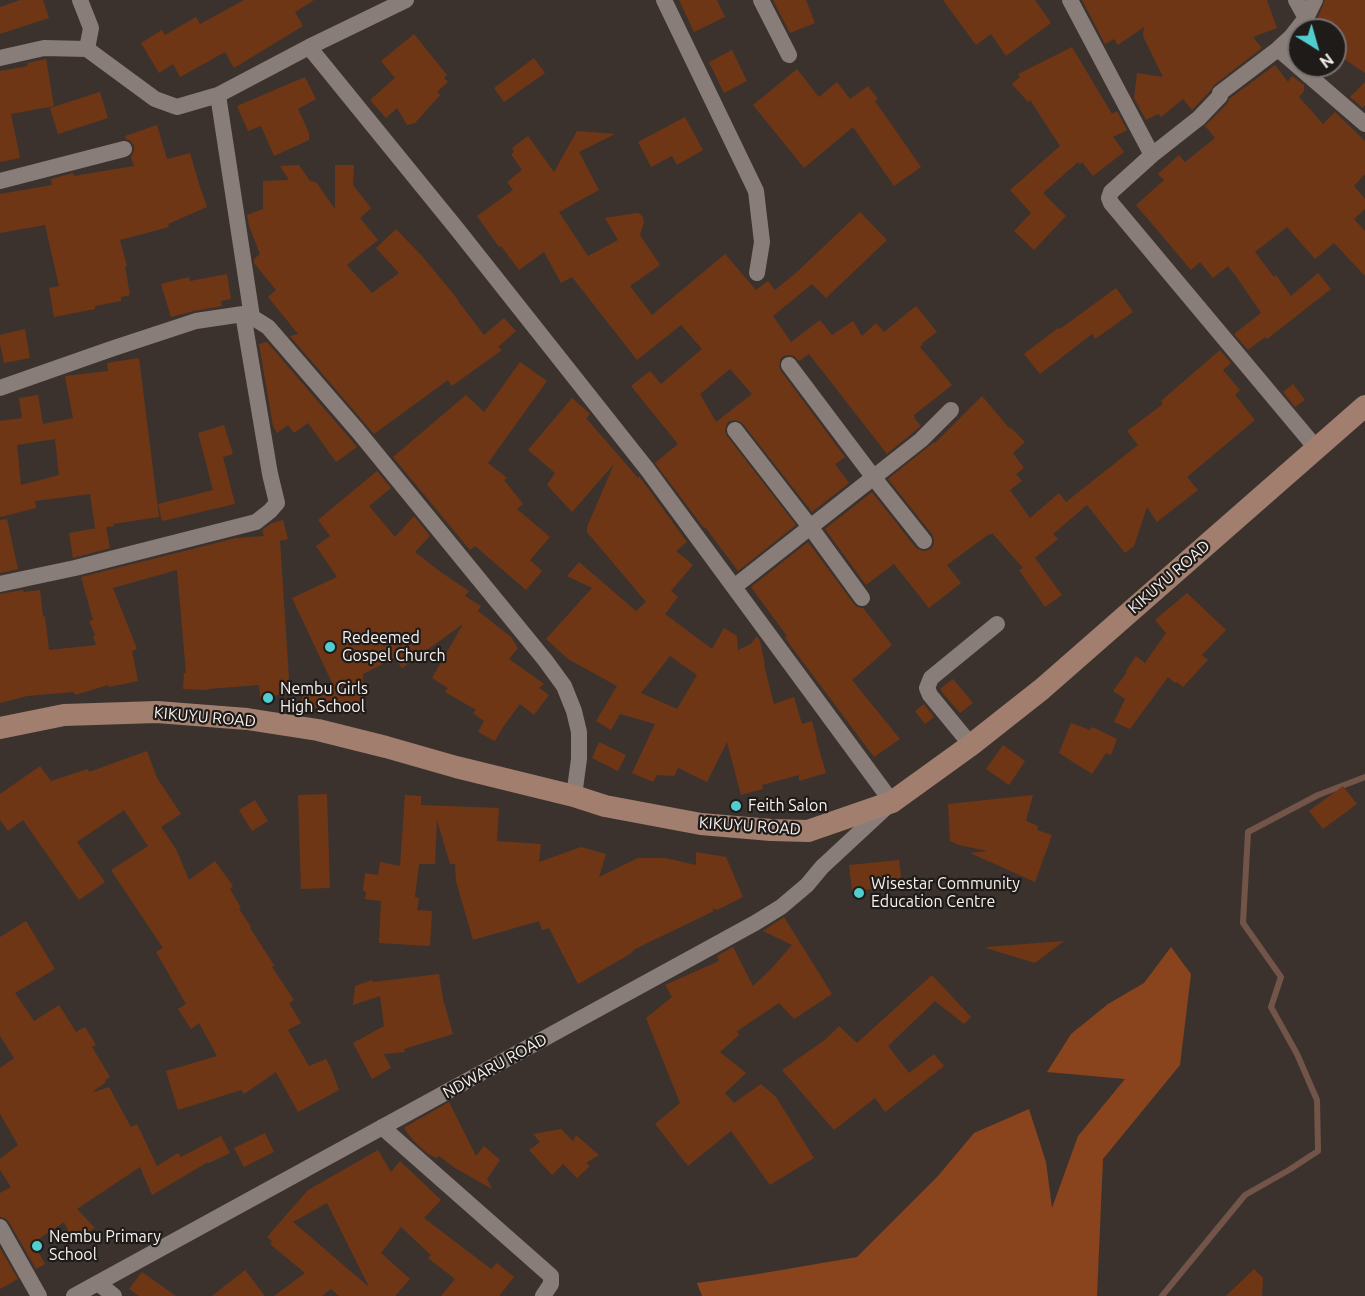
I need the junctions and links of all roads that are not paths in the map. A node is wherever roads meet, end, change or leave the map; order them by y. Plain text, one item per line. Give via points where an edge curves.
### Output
1 (80, 0) edge
2 (664, 0) edge
3 (761, 0) edge
4 (1070, 0) edge
5 (1296, 0) edge
6 (1315, 0) edge
7 (400, 2) edge
8 (1306, 18) joint
9 (1287, 41) edge
10 (309, 47) junction
11 (87, 48) junction
12 (1278, 50) junction
13 (789, 55) dead end
14 (0, 58) edge
15 (218, 95) junction
16 (1365, 124) edge
17 (124, 149) dead end
18 (1152, 155) junction
19 (0, 181) edge
20 (757, 273) dead end
21 (247, 316) junction
22 (789, 365) dead end
23 (0, 388) edge
24 (1365, 406) edge
25 (951, 410) dead end
26 (735, 430) dead end
27 (1316, 448) junction
28 (874, 478) junction
29 (811, 528) junction
30 (924, 541) dead end
31 (0, 584) edge
32 (734, 587) junction
33 (862, 598) dead end
34 (997, 624) dead end
35 (0, 728) edge
36 (971, 745) junction
37 (574, 796) junction
38 (892, 802) junction
39 (382, 1127) junction
40 (0, 1227) edge
41 (98, 1283) junction
42 (39, 1296) edge
43 (74, 1296) edge
44 (114, 1296) edge
45 (543, 1296) edge

1 - 11 street via 91,27
2 - 20 street via 756,191 762,242
3 - 13 street
4 - 18 street
5 - 8 street
6 - 8 street
7 - 10 street
9 - 12 street
10 - 15 street
10 - 32 street via 647,469
11 - 14 street via 44,48
11 - 15 street via 155,99 177,107
12 - 16 street
12 - 18 street via 1220,93 1199,118
15 - 21 street
17 - 19 street
18 - 27 street via 1111,192 1111,203
21 - 23 street via 196,321
21 - 31 street via 277,503 270,512 256,522
21 - 37 street via 268,327 357,430 564,686 579,732
22 - 28 street
24 - 27 main road, KIKUYU ROAD
25 - 28 street
26 - 29 street
27 - 36 main road, KIKUYU ROAD via 1042,689
28 - 29 street
28 - 30 street
29 - 32 street
29 - 33 street
32 - 38 street
34 - 36 street via 928,683 930,695
35 - 37 main road, KIKUYU ROAD via 64,715 157,712 248,719 318,730
36 - 38 main road, KIKUYU ROAD
37 - 38 main road, KIKUYU ROAD via 605,806 701,824 808,831
38 - 39 street, NDWARU ROAD via 781,908
39 - 41 street, NDWARU ROAD
39 - 45 street via 551,1276
40 - 42 street
41 - 43 street, NDWARU ROAD
41 - 44 street

